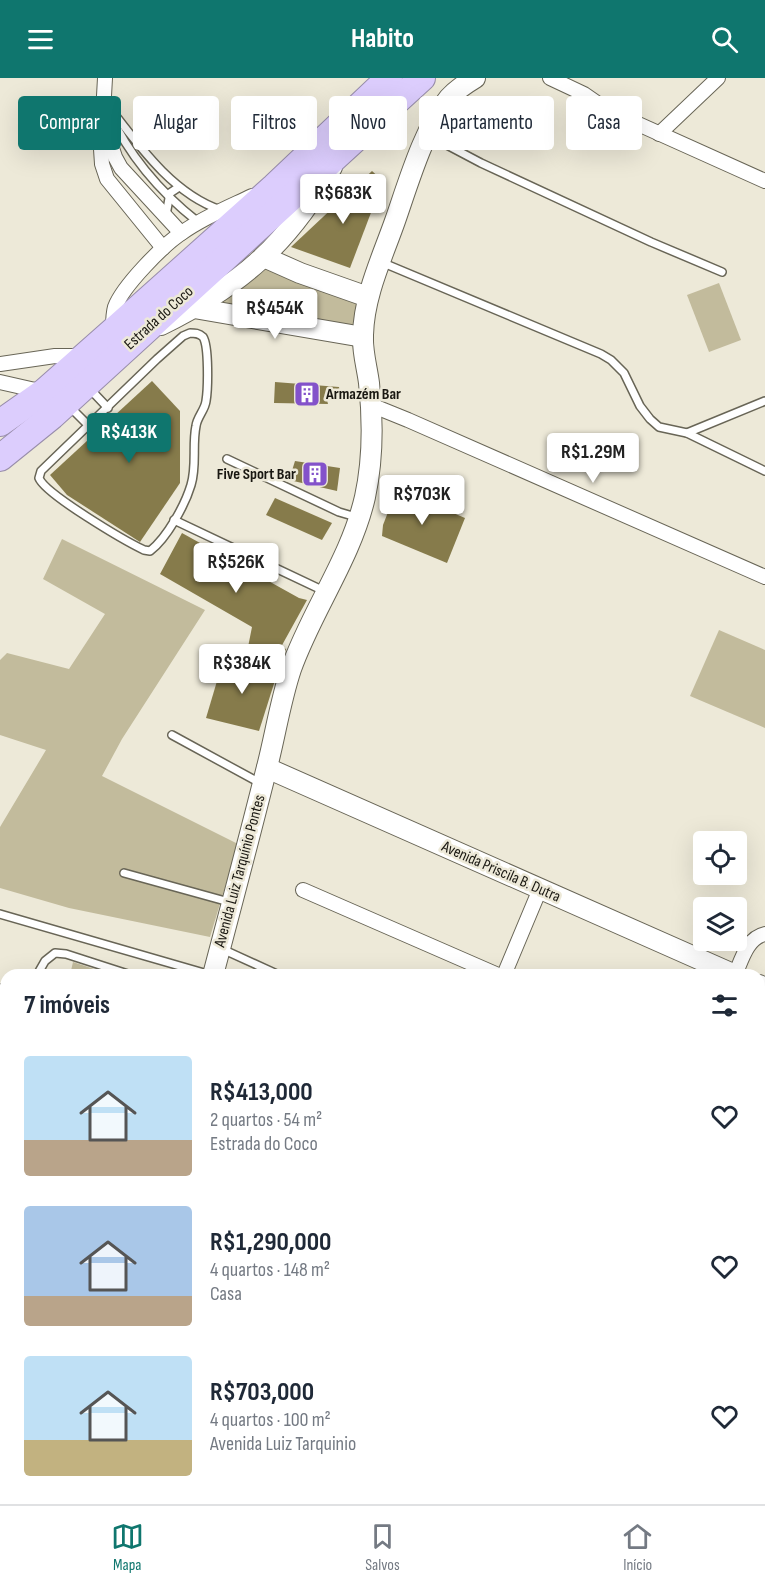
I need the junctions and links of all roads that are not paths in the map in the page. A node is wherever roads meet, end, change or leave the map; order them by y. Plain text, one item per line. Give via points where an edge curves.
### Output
1 (105, 78) edge
2 (389, 78) edge
3 (422, 78) edge
4 (475, 78) edge
5 (550, 78) edge
6 (575, 78) edge
7 (717, 78) edge
8 (584, 94) junction
9 (104, 96) edge
10 (451, 96) edge
11 (121, 122) edge
12 (659, 134) junction
13 (121, 137) edge
14 (101, 150) edge
15 (113, 150) edge
16 (420, 150) edge
17 (456, 150) edge
18 (341, 152) junction
19 (115, 157) junction
20 (102, 165) junction
21 (765, 181) edge
22 (179, 187) junction
23 (274, 187) junction
24 (169, 197) junction
25 (222, 210) junction
26 (166, 216) junction
27 (198, 222) junction
28 (151, 233) junction
29 (181, 233) junction
30 (163, 248) junction
31 (264, 257) junction
32 (381, 262) junction
33 (722, 272) dead end
34 (368, 297) junction
35 (194, 308) junction
36 (113, 331) junction
37 (142, 334) junction
38 (363, 337) junction
39 (84, 356) junction
40 (0, 364) edge
41 (0, 382) edge
42 (86, 385) junction
43 (44, 392) junction
44 (765, 401) edge
45 (66, 403) junction
46 (371, 405) junction
47 (108, 408) junction
48 (0, 423) edge
49 (88, 425) junction
50 (687, 433) junction
51 (0, 458) edge
52 (227, 459) dead end
53 (765, 471) edge
54 (358, 518) junction
55 (174, 520) junction
56 (765, 577) edge
57 (326, 592) junction
58 (172, 735) dead end
59 (265, 776) junction
60 (124, 873) dead end
61 (540, 889) junction
62 (303, 890) dead end
63 (232, 903) junction
64 (0, 915) edge
65 (765, 934) edge
66 (220, 948) junction
67 (40, 969) edge
68 (112, 969) edge
69 (191, 969) edge
70 (214, 969) edge
71 (266, 969) edge
72 (484, 969) edge
73 (507, 969) edge
74 (721, 969) edge
75 (738, 969) edge

1 - 9 street
2 - 23 highway, Estrada do Coco
3 - 18 highway, Estrada do Coco
4 - 10 street, Avenida Luiz Tarquínio Pontes
5 - 8 street
6 - 8 street
7 - 12 street
8 - 12 street via 606,110
11 - 22 lane
12 - 21 street
13 - 24 lane
14 - 20 street
15 - 19 street
16 - 32 street, Avenida Luiz Tarquínio Pontes
17 - 33 lane
18 - 31 street via 296,224
18 - 37 highway, Estrada do Coco
19 - 20 street via 111,163
19 - 26 street
20 - 28 street via 107,179
22 - 24 lane
22 - 25 lane via 200,202
23 - 25 street
23 - 36 highway, Estrada do Coco
24 - 26 lane
24 - 27 lane
25 - 27 street
26 - 28 street
26 - 29 street
27 - 29 street
28 - 30 street
29 - 30 street
30 - 36 street via 121,296 115,307
31 - 34 street
31 - 35 street
32 - 34 street, Avenida Luiz Tarquínio Pontes
32 - 50 lane via 601,354 624,373 650,419 659,427
34 - 38 street, Avenida Luiz Tarquínio Pontes
35 - 37 street
35 - 38 street
36 - 39 highway, Estrada do Coco
37 - 42 highway, Estrada do Coco
38 - 46 street, Avenida Luiz Tarquínio Pontes
39 - 40 street
39 - 43 highway, Estrada do Coco
41 - 43 street
42 - 45 highway, Estrada do Coco
42 - 47 lane
43 - 48 highway, Estrada do Coco
44 - 50 lane
45 - 49 lane
45 - 51 highway, Estrada do Coco
46 - 54 street, Avenida Luiz Tarquínio Pontes via 369,466
46 - 56 street
47 - 49 lane
47 - 55 lane via 183,336 202,336 207,359 206,402 196,423 191,485
49 - 55 lane via 41,471 40,482 144,550 157,546
50 - 53 lane
52 - 54 lane
54 - 57 street, Avenida Luiz Tarquínio Pontes via 352,540
55 - 57 lane
57 - 59 street, Avenida Luiz Tarquínio Pontes via 292,668
58 - 59 lane
59 - 61 street, Avenida Priscila B. Dutra
59 - 63 street, Avenida Luiz Tarquínio Pontes
60 - 63 lane
61 - 73 street
61 - 74 street, Avenida Priscila B. Dutra
62 - 72 street
63 - 66 street, Avenida Luiz Tarquínio Pontes
64 - 69 lane
65 - 75 street via 756,936 748,946
66 - 70 street, Avenida Luiz Tarquínio Pontes
66 - 71 lane
67 - 68 lane via 55,953

